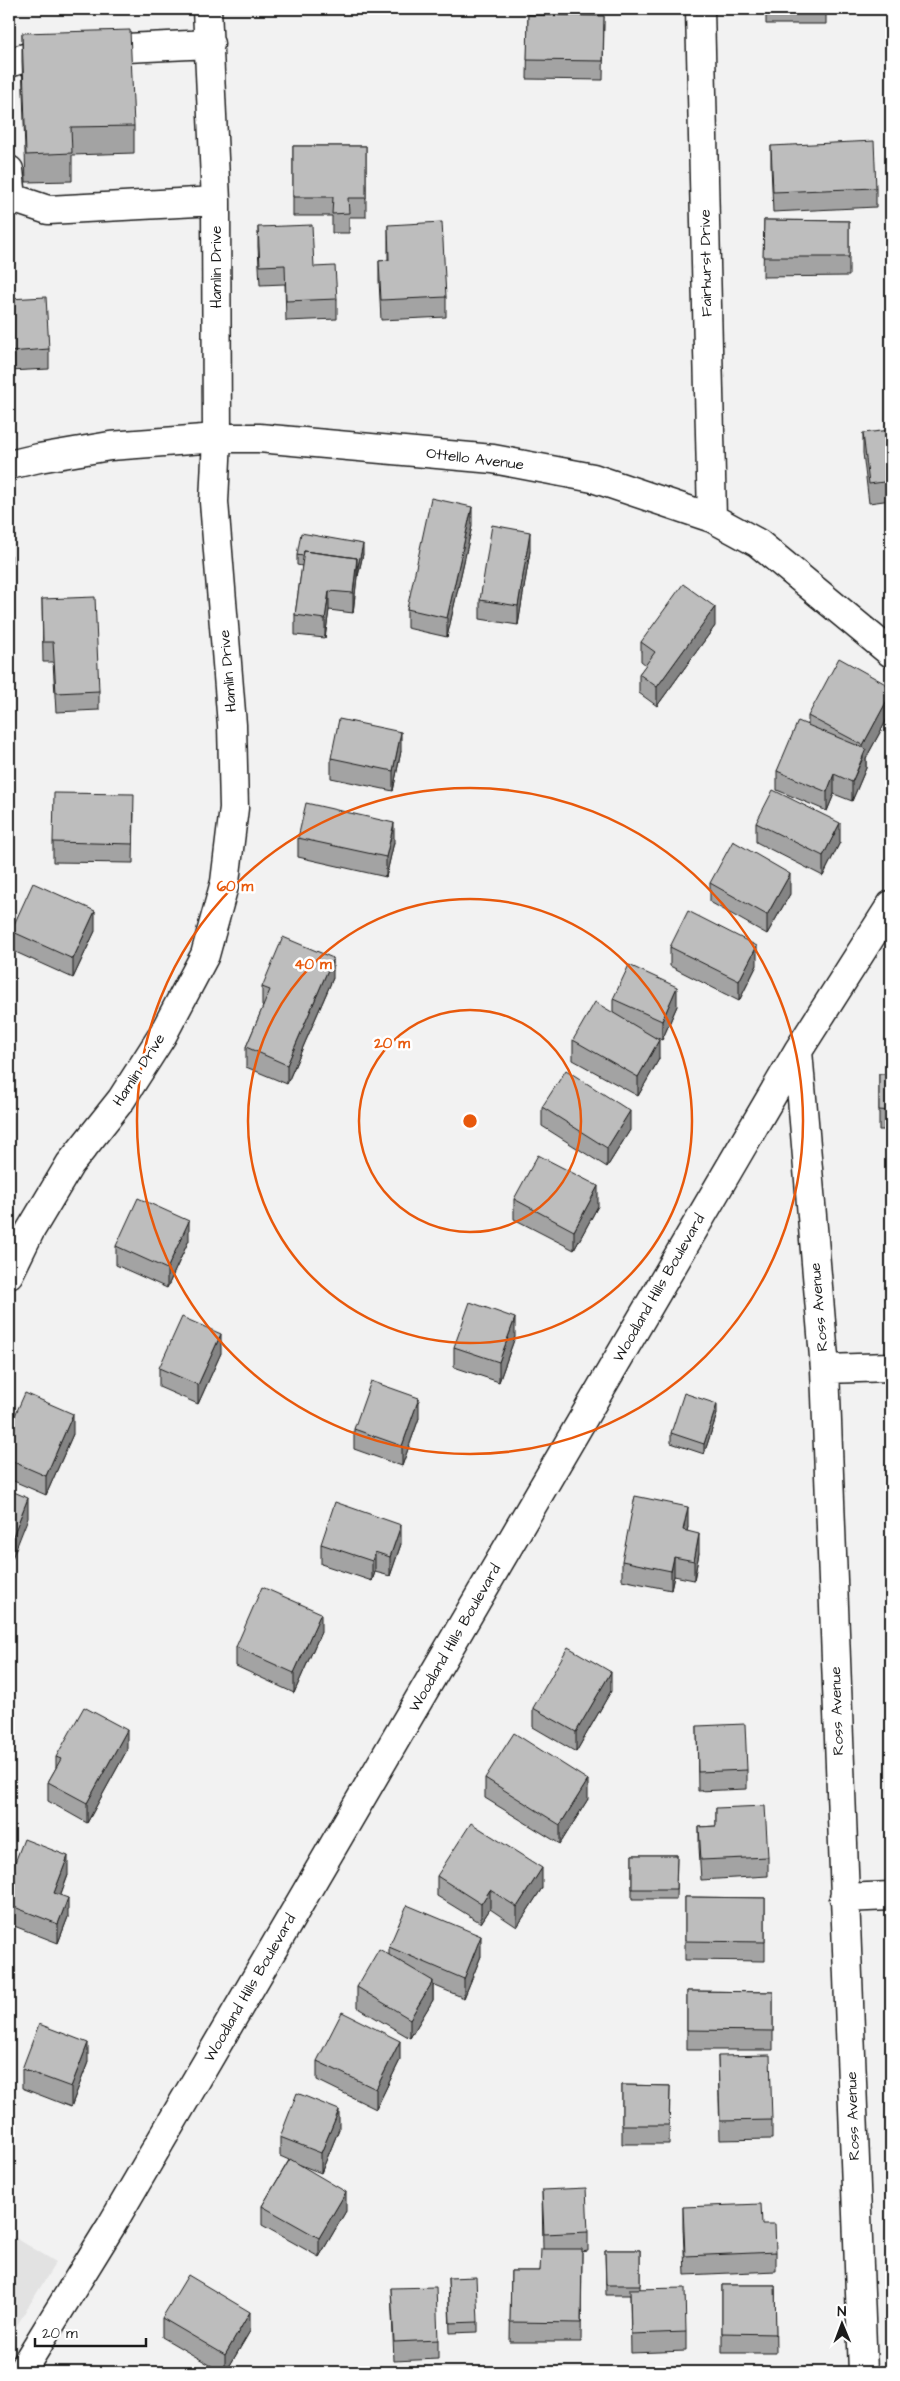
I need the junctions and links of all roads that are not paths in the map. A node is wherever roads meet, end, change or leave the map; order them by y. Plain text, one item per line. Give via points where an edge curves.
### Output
1 (207, 9) edge
2 (700, 9) edge
3 (210, 44) junction
4 (9, 64) edge
5 (9, 170) edge
6 (216, 201) junction
7 (216, 438) junction
8 (9, 466) edge
9 (712, 518) junction
10 (891, 653) edge
11 (891, 905) edge
12 (798, 1051) junction
13 (9, 1274) edge
14 (891, 1367) edge
15 (825, 1369) junction
16 (891, 1896) edge
17 (844, 1898) junction
18 (21, 2372) edge
19 (863, 2372) edge

1 - 3 street, Hamlin Drive
2 - 9 street, Fairhurst Drive
3 - 4 street via 43,52
3 - 6 street, Hamlin Drive
5 - 6 street via 12,198 48,210
6 - 7 street, Hamlin Drive
7 - 8 street, Ottello Avenue via 110,446
7 - 9 street, Ottello Avenue via 259,438 493,459 593,478
7 - 13 street, Hamlin Drive via 214,502 232,724 234,808 225,882 205,954 162,1036 120,1100 70,1164
9 - 10 street, Ottello Avenue via 758,543
11 - 12 street, Woodland Hills Boulevard
12 - 15 street, Ross Avenue
12 - 18 street, Woodland Hills Boulevard via 116,2218
14 - 15 street
15 - 17 street, Ross Avenue
16 - 17 street
17 - 19 street, Ross Avenue

